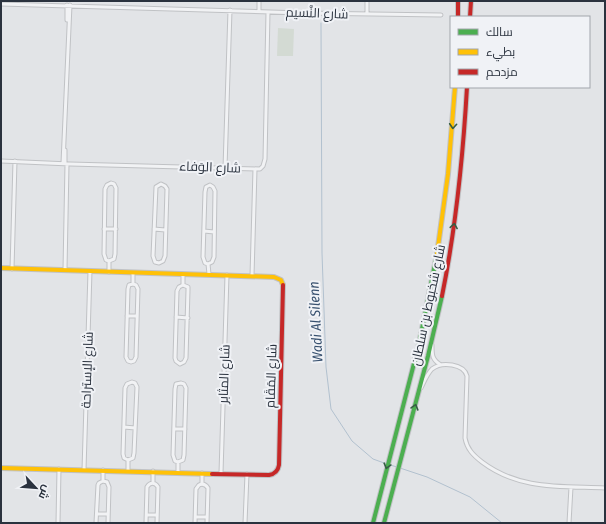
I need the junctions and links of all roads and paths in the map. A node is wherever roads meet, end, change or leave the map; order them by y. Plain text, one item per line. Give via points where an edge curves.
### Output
1 (260, 1) edge
2 (367, 1) edge
3 (458, 1) edge
4 (471, 1) edge
5 (25, 2) edge
6 (1, 4) edge
7 (70, 4) edge
8 (230, 10) junction
9 (259, 11) junction
10 (268, 12) junction
11 (367, 14) junction
12 (441, 16) dead end
13 (458, 16) edge
14 (470, 16) edge
15 (455, 88) edge
16 (467, 88) edge
17 (1, 161) edge
18 (15, 161) junction
19 (65, 163) junction
20 (225, 168) junction
21 (255, 169) junction
22 (104, 229) junction
23 (116, 229) junction
24 (154, 229) junction
25 (166, 230) junction
26 (204, 231) junction
27 (214, 232) junction
28 (109, 261) junction
29 (159, 263) junction
30 (208, 264) junction
31 (1, 268) edge
32 (12, 268) junction
33 (65, 270) junction
34 (90, 271) junction
35 (109, 272) junction
36 (133, 273) junction
37 (159, 273) junction
38 (183, 274) junction
39 (209, 274) junction
40 (227, 275) junction
41 (252, 276) junction
42 (133, 284) junction
43 (183, 285) junction
44 (127, 316) junction
45 (137, 316) junction
46 (176, 317) junction
47 (188, 318) junction
48 (433, 337) junction
49 (441, 365) junction
50 (419, 392) junction
51 (124, 427) junction
52 (135, 428) junction
53 (174, 429) junction
54 (184, 429) junction
55 (128, 460) junction
56 (178, 462) junction
57 (1, 468) edge
58 (59, 469) junction
59 (84, 470) junction
60 (103, 470) junction
61 (128, 471) junction
62 (153, 471) junction
63 (178, 472) junction
64 (202, 473) junction
65 (221, 474) junction
66 (247, 474) junction
67 (103, 481) junction
68 (153, 483) junction
69 (202, 484) junction
70 (571, 487) junction
71 (605, 488) edge
72 (97, 514) junction
73 (108, 514) junction
74 (147, 515) junction
75 (157, 515) junction
76 (196, 517) junction
77 (207, 517) junction
78 (58, 523) edge
79 (96, 523) edge
80 (108, 523) edge
81 (146, 523) edge
82 (157, 523) edge
83 (195, 523) edge
84 (207, 523) edge
85 (245, 523) edge
86 (373, 523) edge
87 (384, 523) edge
88 (569, 523) edge

1 - 9 street
2 - 11 street
3 - 13 main road
4 - 14 main road
5 - 6 street, شارع النَّسيم
5 - 7 street, شارع النَّسيم
7 - 8 street, شارع النَّسيم
7 - 19 street
8 - 9 street, شارع النَّسيم
8 - 20 street
9 - 10 street, شارع النَّسيم
10 - 11 street, شارع النَّسيم
10 - 21 street, شارع الوَفاء via 265,159 262,167
11 - 12 street, شارع النَّسيم
15 -> 86 main road, شارع شخبوط بن سلطان via 450,162 439,244 425,318
48 -> 16 main road, شارع شخبوط بن سلطان via 450,256
17 - 18 street, شارع الوَفاء
18 - 19 street, شارع الوَفاء
18 - 32 street
19 - 20 street, شارع الوَفاء
19 - 33 street
20 - 21 street, شارع الوَفاء
21 - 41 street
22 - 23 street
22 - 23 street via 105,189 111,183 116,188
22 - 28 street via 104,257
23 - 28 street via 115,256
24 - 25 street
24 - 25 street via 156,188 161,184 167,189
24 - 29 street via 153,256 155,262
25 - 29 street via 165,258
26 - 27 street
26 - 27 street via 205,192 206,187 213,186
26 - 30 street via 203,257
27 - 30 street via 213,261
28 - 35 street
29 - 37 street
30 - 39 street
31 - 32 main road, شارع المَقَام
32 - 33 main road, شارع المَقَام
33 - 34 main road, شارع المَقَام
34 - 35 main road, شارع المَقَام
34 - 59 street, شارع الإستراحة
35 - 36 main road, شارع المَقَام
36 - 37 main road, شارع المَقَام
36 - 42 street
37 - 38 main road, شارع المَقَام
38 - 39 main road, شارع المَقَام
38 - 43 street
39 - 40 main road, شارع المَقَام
40 - 41 main road, شارع المَقَام
40 - 65 street, شارع المثابر
41 - 66 main road, شارع المَقَام via 279,278 284,285 284,294 279,467 271,475
42 - 44 street via 129,285 128,289
42 - 45 street via 138,287
43 - 46 street via 178,289
43 - 47 street via 188,289
44 - 45 street
44 - 45 street via 126,357 131,362 136,358
46 - 47 street
46 - 47 street via 175,358 180,364 186,360
48 - 49 street via 433,358
48 - 50 main road, شارع شخبوط بن سلطان
49 - 50 street via 430,371
49 - 70 street via 460,367 467,374 465,438 472,454 515,480
87 -> 50 main road, شارع شخبوط بن سلطان
51 - 52 street
51 - 52 street via 125,387 131,382 137,387
51 - 55 street via 123,455
52 - 55 street via 134,455
53 - 54 street
53 - 54 street via 175,387 178,383 184,384 186,388
53 - 56 street via 173,455
54 - 56 street via 184,457
55 - 61 street
56 - 63 street
57 - 58 main road, شارع المَقَام
58 - 59 main road, شارع المَقَام
58 - 78 street
59 - 60 main road, شارع المَقَام
60 - 61 main road, شارع المَقَام
60 - 67 street
61 - 62 main road, شارع المَقَام
62 - 63 main road, شارع المَقَام
62 - 68 street
63 - 64 main road, شارع المَقَام
64 - 65 main road, شارع المَقَام
64 - 69 street
65 - 66 main road, شارع المَقَام
66 - 85 street
67 - 72 street via 98,485
67 - 73 street via 108,485
68 - 74 street via 148,487
68 - 75 street via 158,487
69 - 76 street via 196,489
69 - 77 street via 208,488
70 - 71 street
70 - 88 street
72 - 73 street
72 - 79 street
73 - 80 street
74 - 75 street
74 - 81 street
75 - 82 street
76 - 77 street
76 - 83 street
77 - 84 street

